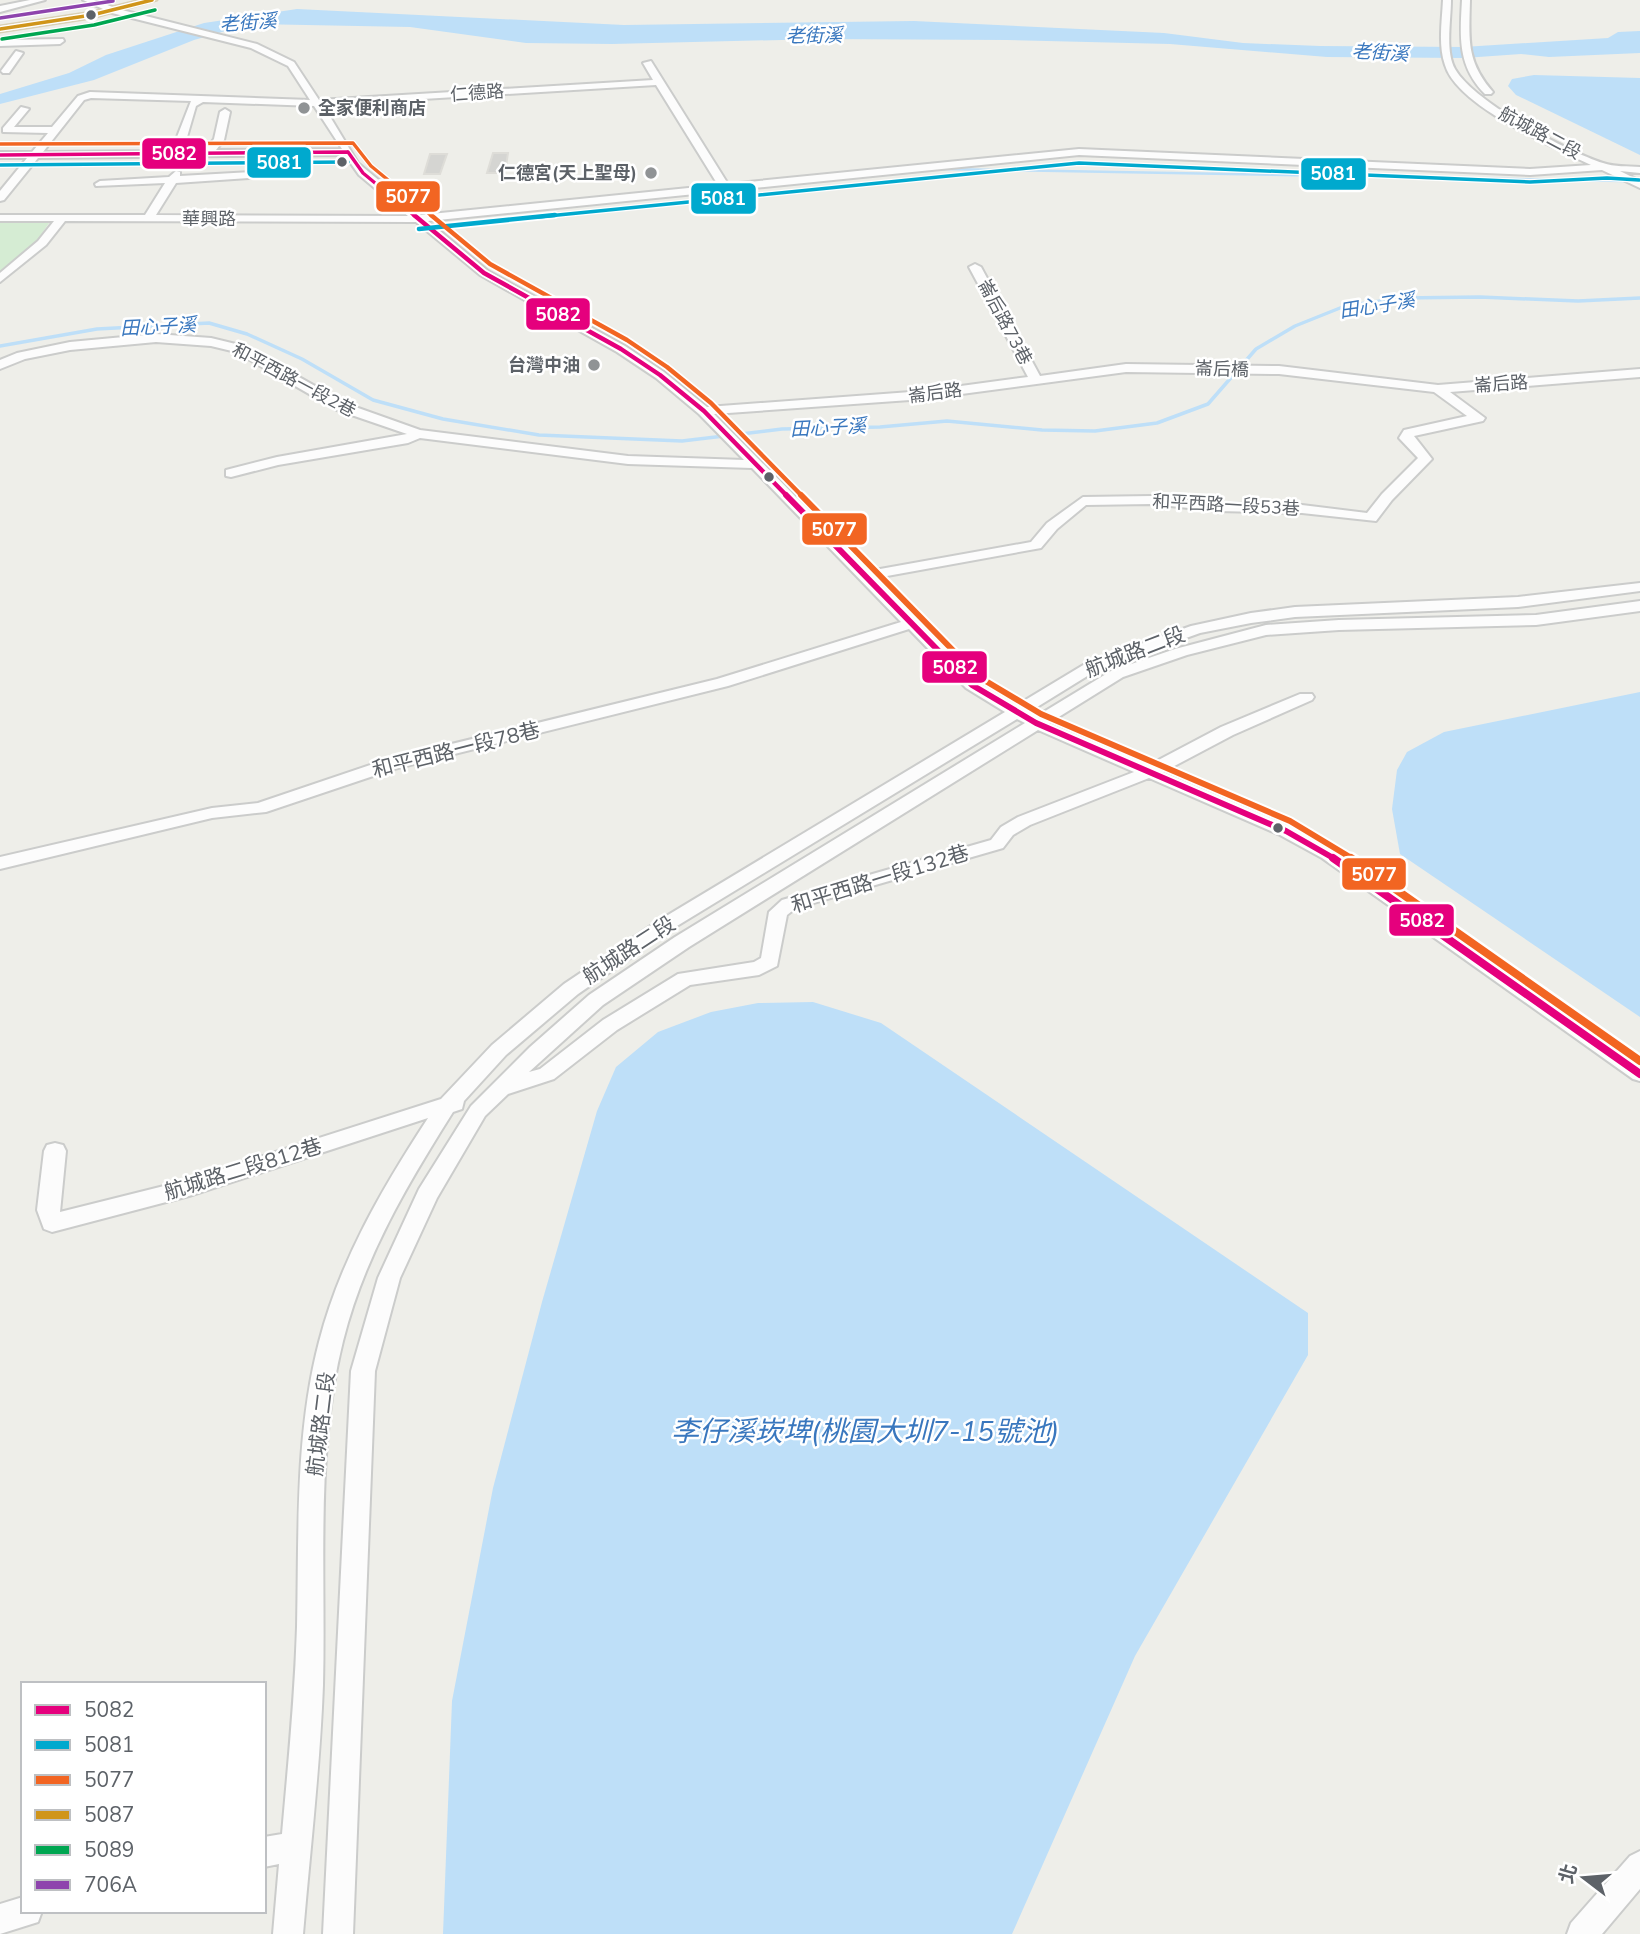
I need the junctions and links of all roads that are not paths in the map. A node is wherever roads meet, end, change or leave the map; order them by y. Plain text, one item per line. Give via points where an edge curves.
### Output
1 (41, 0) edge
2 (87, 0) edge
3 (152, 0) edge
4 (1447, 0) edge
5 (1466, 0) edge
6 (0, 9) edge
7 (115, 11) junction
8 (0, 29) edge
9 (1465, 29) joint
10 (66, 33) dead end
11 (60, 41) junction
12 (0, 43) edge
13 (648, 63) dead end
14 (6, 71) dead end
15 (659, 82) junction
16 (202, 98) junction
17 (314, 103) junction
18 (24, 109) dead end
19 (225, 112) dead end
20 (1536, 122) dead end
21 (56, 130) junction
22 (348, 152) junction
23 (0, 155) edge
24 (36, 155) junction
25 (168, 155) junction
26 (188, 155) junction
27 (206, 155) junction
28 (1609, 162) junction
29 (1639, 170) edge
30 (286, 173) dead end
31 (172, 180) junction
32 (100, 184) dead end
33 (1640, 185) edge
34 (724, 187) junction
35 (0, 198) edge
36 (0, 218) edge
37 (62, 218) junction
38 (149, 218) junction
39 (418, 219) junction
40 (975, 267) dead end
41 (0, 279) edge
42 (0, 365) edge
43 (1166, 367) joint
44 (1279, 370) joint
45 (1640, 373) edge
46 (1035, 378) junction
47 (1438, 389) junction
48 (704, 411) junction
49 (418, 434) junction
50 (755, 464) junction
51 (230, 473) dead end
52 (864, 576) junction
53 (1640, 587) edge
54 (1640, 606) edge
55 (910, 624) junction
56 (1306, 697) dead end
57 (1015, 711) junction
58 (1036, 723) junction
59 (1149, 771) junction
60 (0, 863) edge
61 (1640, 1074) edge
62 (501, 1088) junction
63 (446, 1107) junction
64 (55, 1151) dead end
65 (296, 1846) junction
66 (266, 1852) edge
67 (1640, 1866) edge
68 (21, 1913) edge
69 (0, 1919) edge
70 (288, 1934) edge
71 (338, 1934) edge
72 (1582, 1934) edge

1 - 6 street
2 - 7 street
3 - 7 main road
4 - 28 street, 航城路二段 via 1450,68 1469,92 1508,117
5 - 9 street
7 - 8 main road
7 - 17 street via 270,52 290,64
9 - 20 street, 航城路二段 via 1468,68 1477,83
10 - 11 street
11 - 12 street
11 - 14 street via 53,52 14,54
13 - 15 street
15 - 17 street, 仁德路
15 - 34 street
16 - 17 street, 仁德路
16 - 21 street, 仁德路 via 90,95 81,98
16 - 25 street via 192,104 181,137
17 - 22 street
18 - 21 street via 6,130
19 - 27 street via 219,140
21 - 24 street
22 - 27 street
22 - 39 street via 363,173
23 - 24 street
24 - 25 street
24 - 35 street
25 - 26 street
26 - 27 street
26 - 31 street
28 - 29 street, 華興路
28 - 33 street, 航城路二段
28 - 34 street, 華興路 via 1530,172 1079,152
30 - 31 street
31 - 32 street
31 - 38 street
34 - 39 street, 華興路
36 - 37 street, 華興路
37 - 38 street, 華興路
37 - 41 street via 42,243
38 - 39 street, 華興路
39 - 48 street via 484,273 621,349
40 - 46 street, 崙后路73巷
42 - 49 street, 和平西路一段2巷 via 46,349 142,339 226,345 342,407
43 - 44 street, 崙后橋
43 - 46 street, 崙后路
44 - 47 street, 崙后路
45 - 47 street, 崙后路
46 - 48 street, 崙后路 via 924,395
47 - 52 street, 和平西路一段53巷 via 1478,418 1409,433 1406,439 1425,459 1371,519 1302,509 1083,501 1036,545
48 - 50 street
49 - 50 street, 和平西路一段2巷 via 628,460
49 - 51 street
50 - 52 street
52 - 55 street
53 - 57 street, 航城路二段 via 1518,602 1251,618 1196,629 1091,667
54 - 58 street, 航城路二段 via 1536,620 1266,630 1117,674
55 - 57 street via 971,685
55 - 60 street, 和平西路一段78巷 via 698,690 388,765 260,808 212,813
56 - 59 street
57 - 58 street
57 - 63 street, 航城路二段 via 665,925 571,989 499,1050
58 - 59 street
58 - 62 street, 航城路二段 via 596,1000
59 - 61 street via 1328,854
59 - 62 street, 和平西路一段132巷 via 1024,821 996,844 789,904 778,912 770,961 759,968 685,979 610,1025 547,1074
62 - 63 street, 航城路二段812巷
62 - 71 street, 航城路二段 via 478,1111 427,1195 389,1278 363,1371
63 - 64 street, 航城路二段812巷 via 189,1188 52,1223 48,1210
63 - 65 street, 航城路二段 via 397,1182 356,1266 331,1342 314,1446 309,1688
65 - 66 street
65 - 70 street, 航城路二段
67 - 72 street
68 - 69 street

